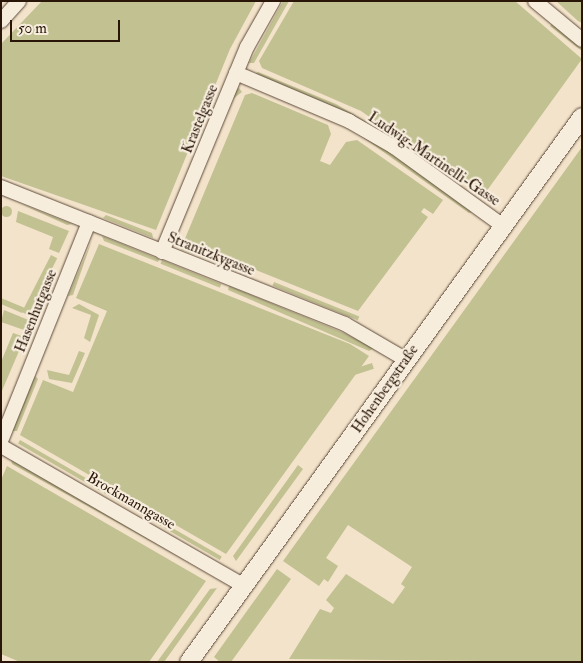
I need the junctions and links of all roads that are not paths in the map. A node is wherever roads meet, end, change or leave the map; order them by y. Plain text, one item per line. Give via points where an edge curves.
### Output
1 (20, 1) edge
2 (273, 1) edge
3 (534, 1) edge
4 (1, 21) edge
5 (582, 40) edge
6 (236, 73) junction
7 (582, 117) edge
8 (1, 187) edge
9 (89, 222) junction
10 (503, 226) junction
11 (162, 252) junction
12 (406, 359) junction
13 (1, 441) edge
14 (1, 446) edge
15 (244, 586) junction
16 (189, 662) edge

1 - 4 street
2 - 6 street, Krastelgasse
3 - 5 street
6 - 10 street, Ludwig-Martinelli-Gasse via 352,122
6 - 11 street, Krastelgasse
7 - 10 street, Hohenbergstraße
8 - 9 street, Stranitzkygasse
9 - 11 street, Stranitzkygasse
9 - 13 street, Hasenhutgasse
10 - 12 street, Hohenbergstraße
11 - 12 street, Stranitzkygasse via 345,324
12 - 15 street, Hohenbergstraße
14 - 15 street, Brockmanngasse
15 - 16 street, Hohenbergstraße

